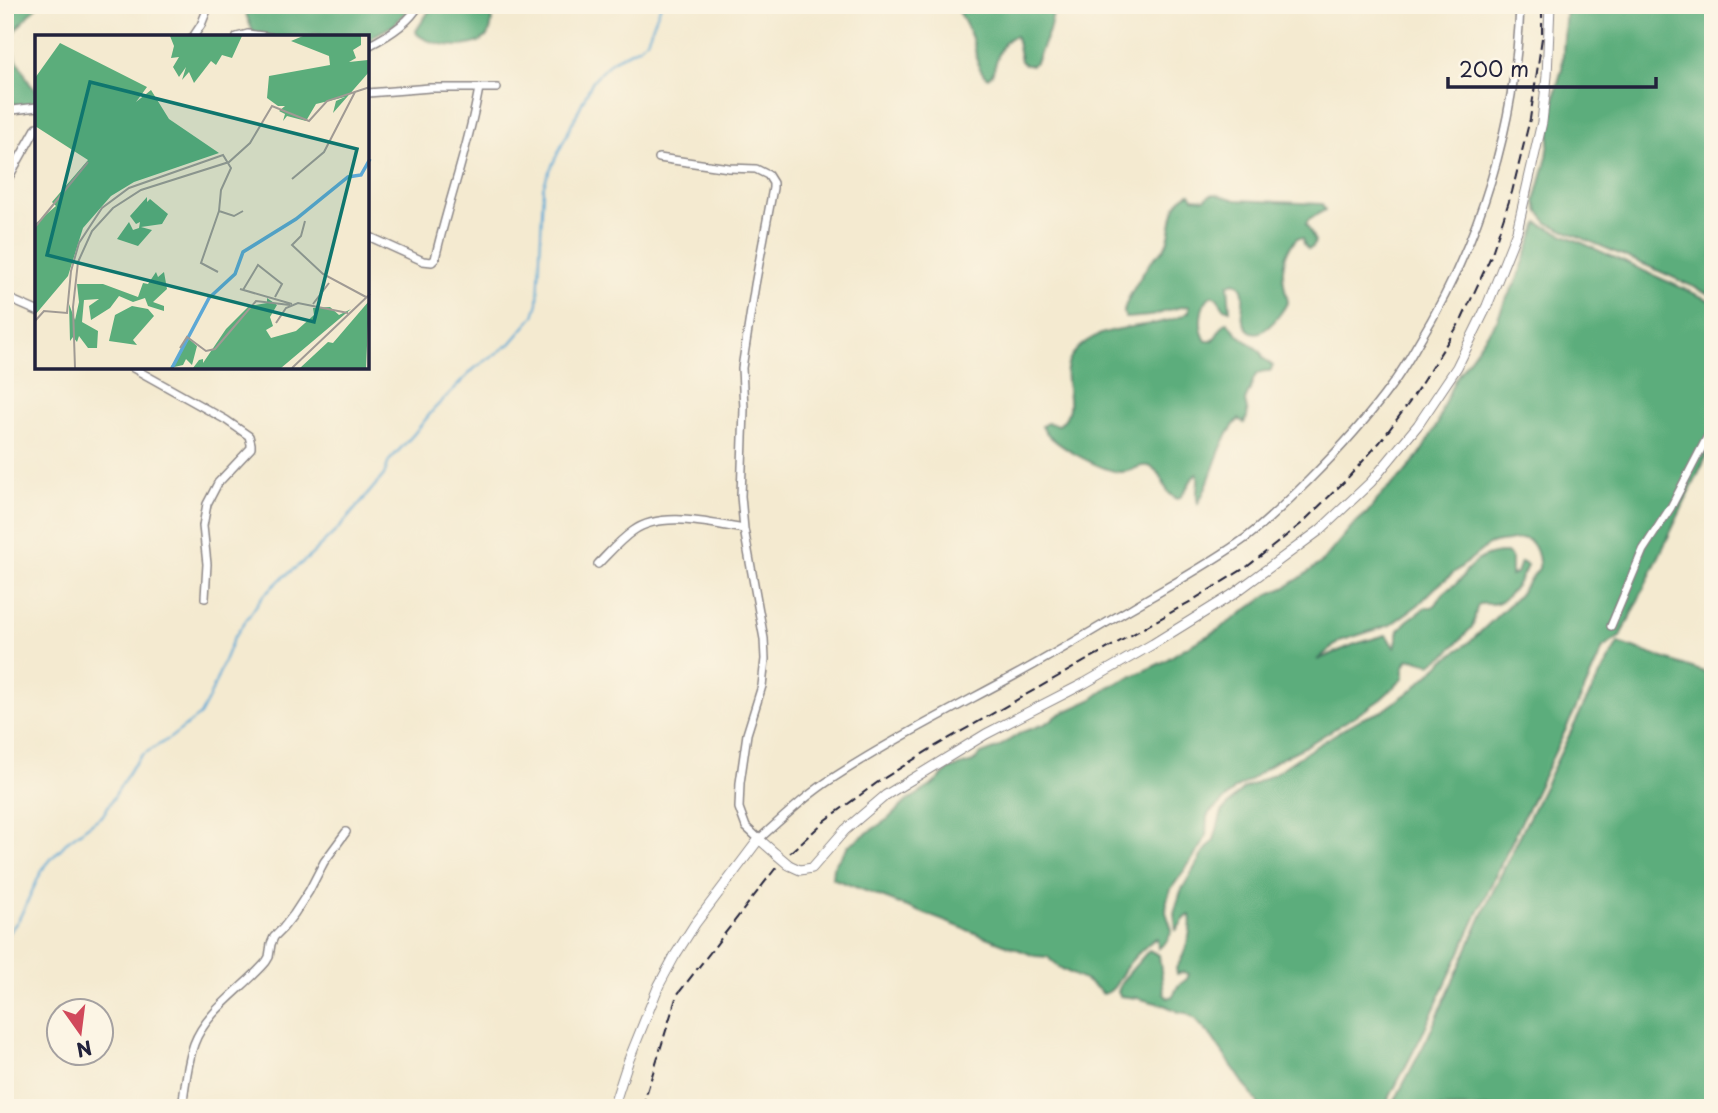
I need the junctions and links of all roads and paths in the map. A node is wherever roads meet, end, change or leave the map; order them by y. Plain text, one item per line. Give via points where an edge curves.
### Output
1 (209, 5) edge
2 (419, 5) edge
3 (1520, 5) edge
4 (1550, 5) edge
5 (194, 35) edge
6 (369, 45) edge
7 (479, 88) junction
8 (497, 88) dead end
9 (369, 93) edge
10 (35, 109) edge
11 (5, 111) edge
12 (35, 131) edge
13 (659, 158) dead end
14 (5, 184) edge
15 (369, 236) edge
16 (5, 297) edge
17 (35, 310) edge
18 (135, 369) edge
19 (1713, 426) edge
20 (744, 529) junction
21 (597, 565) dead end
22 (205, 598) dead end
23 (1611, 626) dead end
24 (346, 832) dead end
25 (759, 839) junction
26 (182, 1108) edge
27 (613, 1108) edge

1 - 5 street
2 - 6 street via 401,25
3 - 25 street via 1509,112 1469,243 1437,312 1392,384 1331,458 1277,512 1209,562 833,778
4 - 25 street, bridge via 1542,122 1517,231 1457,367 1418,425 1371,482 1320,530 1232,594 886,796 845,830 812,868 789,865
7 - 8 street
7 - 9 street
7 - 15 street via 435,259 424,261
10 - 11 street
12 - 14 street
13 - 20 street via 756,169 768,174 773,183 745,344
16 - 17 street
18 - 22 street via 251,439 251,448 218,483 207,504 203,526
19 - 23 street via 1643,550
20 - 21 street via 680,520 646,523
20 - 25 street via 765,659 747,734 739,808 746,827
24 - 26 street via 274,937 266,962 203,1027 187,1068
25 - 27 street via 674,957

